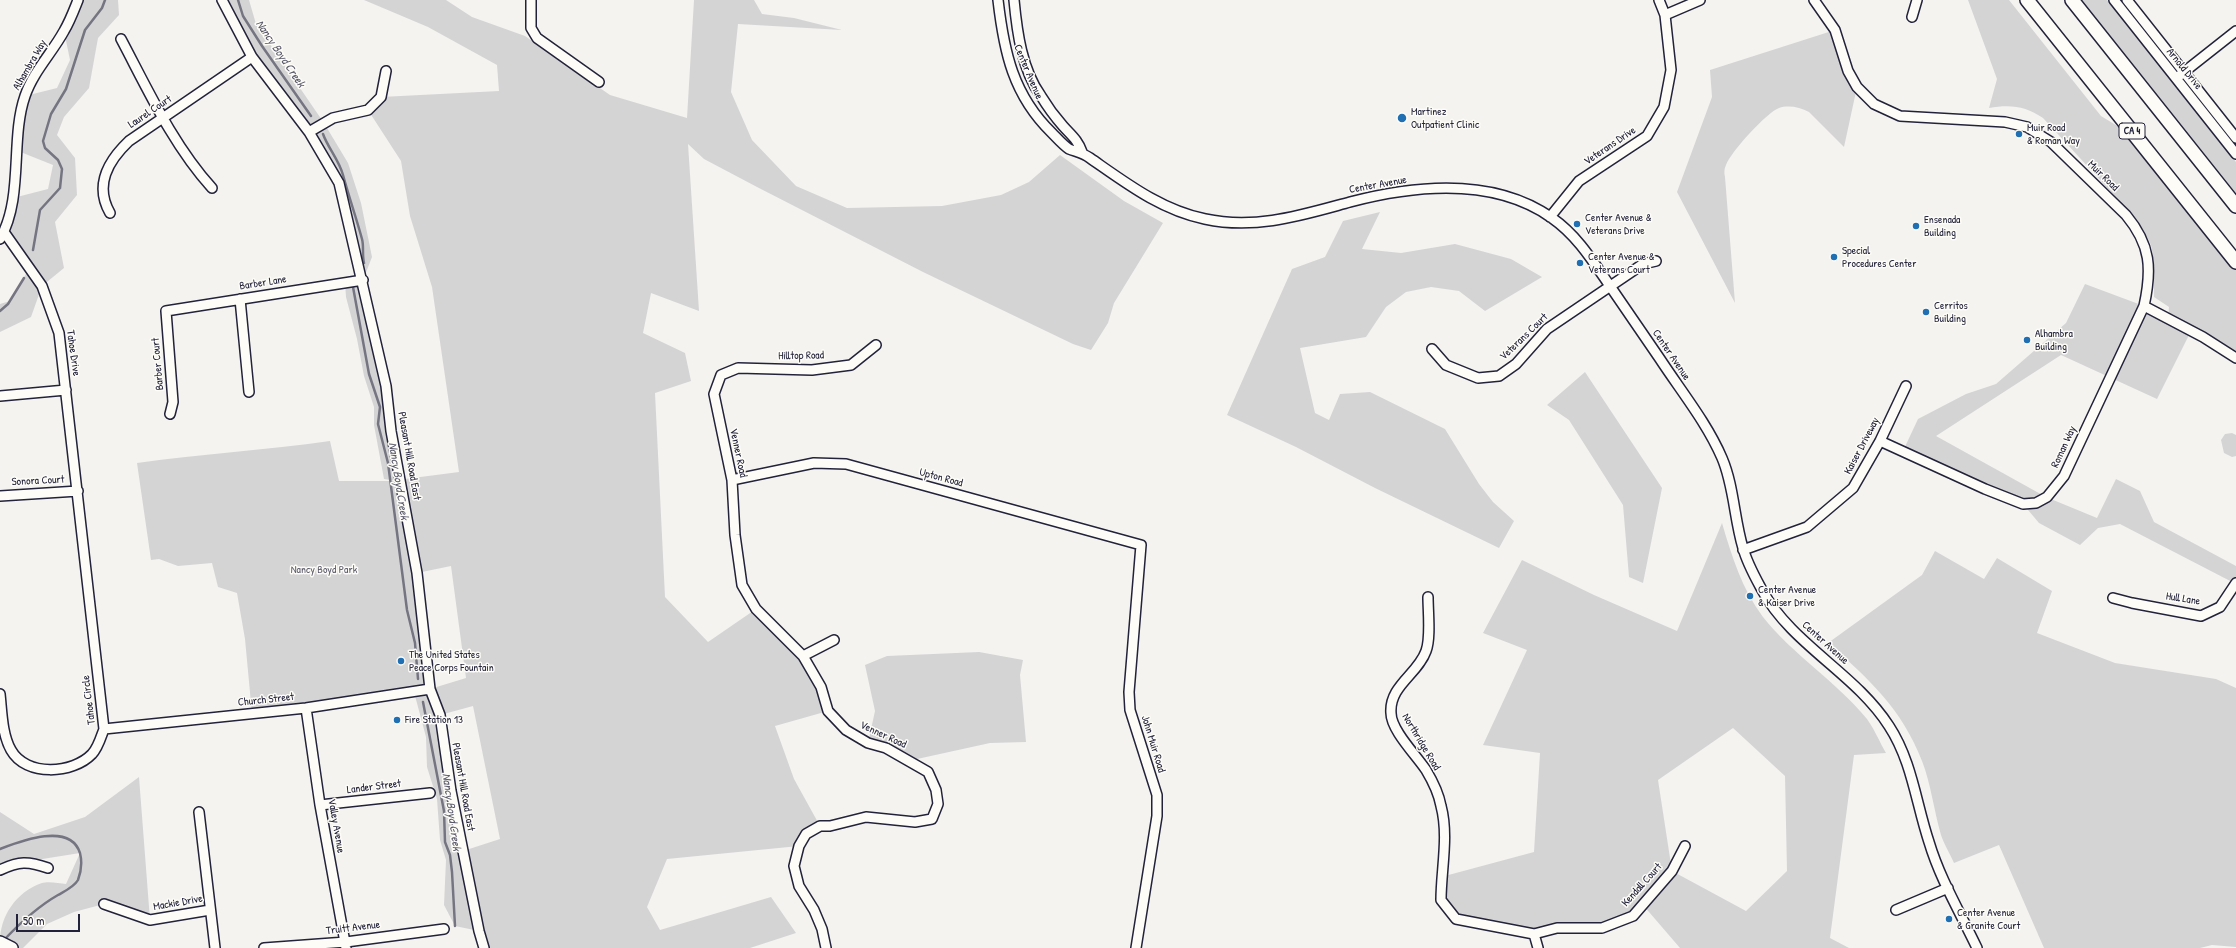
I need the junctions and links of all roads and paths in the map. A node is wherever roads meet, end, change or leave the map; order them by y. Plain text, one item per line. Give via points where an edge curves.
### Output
1 (78, 0) edge
2 (222, 0) edge
3 (531, 0) edge
4 (998, 0) edge
5 (1014, 0) edge
6 (1659, 0) edge
7 (1700, 0) edge
8 (1814, 0) edge
9 (1917, 0) edge
10 (2028, 0) edge
11 (2072, 0) edge
12 (2114, 0) edge
13 (2127, 0) edge
14 (1665, 15) junction
15 (1912, 17) dead end
16 (2236, 31) edge
17 (121, 39) dead end
18 (252, 56) junction
19 (386, 71) dead end
20 (2184, 72) junction
21 (2176, 78) junction
22 (599, 82) dead end
23 (163, 118) junction
24 (309, 132) junction
25 (2236, 138) edge
26 (1082, 152) junction
27 (2236, 154) edge
28 (212, 188) dead end
29 (2236, 206) edge
30 (110, 213) dead end
31 (1550, 217) junction
32 (2, 236) edge
33 (1656, 261) dead end
34 (2236, 262) edge
35 (363, 280) junction
36 (1609, 285) junction
37 (240, 299) junction
38 (2144, 306) junction
39 (166, 311) joint
40 (876, 345) dead end
41 (1432, 349) dead end
42 (2236, 358) edge
43 (722, 375) joint
44 (1906, 386) dead end
45 (66, 390) junction
46 (249, 392) dead end
47 (0, 396) edge
48 (170, 414) dead end
49 (1880, 441) junction
50 (732, 480) junction
51 (78, 491) junction
52 (0, 496) edge
53 (1141, 544) joint
54 (1743, 550) junction
55 (2236, 583) edge
56 (1428, 597) dead end
57 (2113, 598) dead end
58 (834, 640) dead end
59 (803, 656) junction
60 (430, 689) junction
61 (0, 694) edge
62 (1, 706) edge
63 (306, 708) junction
64 (104, 729) junction
65 (430, 793) dead end
66 (320, 805) junction
67 (200, 812) dead end
68 (1685, 846) dead end
69 (48, 868) dead end
70 (0, 870) edge
71 (1948, 888) junction
72 (104, 904) dead end
73 (210, 910) junction
74 (1896, 910) dead end
75 (444, 928) dead end
76 (1534, 934) junction
77 (0, 942) edge
78 (346, 945) edge
79 (12, 948) edge
80 (215, 948) edge
81 (264, 948) edge
82 (484, 948) edge
83 (826, 948) edge
84 (1136, 948) edge
85 (1538, 948) edge
86 (1977, 948) edge

1 - 32 street, Alhambra Way via 64,31 38,70 25,96 21,112 13,198
2 - 18 street, Pleasant Hill Road East
3 - 22 street via 531,28 537,38
4 - 26 street, Center Avenue via 1002,42 1026,102 1042,123 1068,148
5 - 26 street, Center Avenue via 1018,36 1026,66 1039,95 1079,142
6 - 14 street
7 - 14 street
8 - 38 street, Muir Road via 1835,30 1848,71 1857,88 1874,104 1900,116 2014,124 2031,129 2051,142 2136,227 2147,252 2149,269 2149,285
9 - 15 street
10 - 34 highway, CA 4
11 - 29 highway
12 - 21 street, Arnold Drive
13 - 20 street, Arnold Drive
14 - 31 street, Veterans Drive via 1671,70 1664,107 1646,136 1579,181
16 - 20 street
17 - 23 street
18 - 23 street, Laurel Court
18 - 24 street, Pleasant Hill Road East
19 - 24 street via 381,98 368,110 333,118
20 - 21 street
20 - 25 street, Arnold Drive
21 - 27 street, Arnold Drive
23 - 28 street via 195,170
23 - 30 street, Laurel Court via 129,141 114,159 102,184 103,201
24 - 35 street, Pleasant Hill Road East via 339,183
26 - 31 street, Center Avenue via 1147,198 1205,220 1261,223 1385,194 1444,188 1477,189 1515,198
31 - 36 street, Center Avenue via 1583,247
32 - 45 street, Tahoe Drive via 42,286 59,333
33 - 36 street, Veterans Court via 1643,264
35 - 37 street, Barber Lane
35 - 60 street, Pleasant Hill Road East via 386,386 391,431 417,573
36 - 41 street, Veterans Court via 1547,329 1516,364 1499,376 1478,378 1446,365
36 - 54 street, Center Avenue via 1702,422 1720,454 1728,476
37 - 39 street, Barber Lane
37 - 46 street
38 - 42 street via 2210,341
38 - 49 street, Roman Way via 2064,476 2046,497 2036,503 2023,504 1985,489
39 - 48 street, Barber Court via 173,402
40 - 43 street, Hilltop Road via 851,365 812,370 738,368
43 - 50 street, Venner Road via 714,394
44 - 49 street, Kaiser Driveway
45 - 47 street
45 - 51 street, Tahoe Drive
49 - 54 street, Kaiser Driveway via 1853,488 1807,527
50 - 53 street, Upton Road via 814,463 846,464
50 - 59 street, Venner Road via 735,535 742,585 756,608
51 - 52 street, Sonora Court
51 - 64 street, Tahoe Circle
53 - 84 street, John Muir Road via 1129,692 1130,710 1157,795 1157,816
54 - 71 street, Center Avenue via 1766,597 1787,624 1850,681 1888,724 1903,750 1929,843
55 - 57 street, Hull Lane via 2220,607 2201,616
56 - 76 street, Northridge Road via 1427,650 1420,664 1400,686 1392,704 1391,714 1396,728 1426,771 1442,806 1444,842 1441,900 1456,919
58 - 59 street
59 - 83 street, Venner Road via 821,687 828,711 846,730 868,743 886,748 928,772 936,790 938,804 932,819 915,822 866,817 820,826 806,834 799,846 794,866 799,886 822,929
60 - 63 street, Church Street
60 - 82 street, Pleasant Hill Road East via 440,715 450,791
61 - 62 street, Tahoe Circle
62 - 64 street, Tahoe Circle via 5,738 12,752 25,764 43,769 74,767 93,754
63 - 64 street, Church Street
63 - 66 street, Valley Avenue
65 - 66 street, Lander Street
66 - 78 street, Valley Avenue
67 - 73 street, Mackie Drive
68 - 76 street, Kendall Court via 1672,871 1633,916 1602,928 1557,928
69 - 70 street via 30,861
71 - 74 street
71 - 86 street, Center Avenue
72 - 73 street, Mackie Drive via 150,920
73 - 80 street, Mackie Drive
75 - 78 street, Truitt Avenue
76 - 85 street
77 - 79 main road
78 - 81 street, Truitt Avenue

